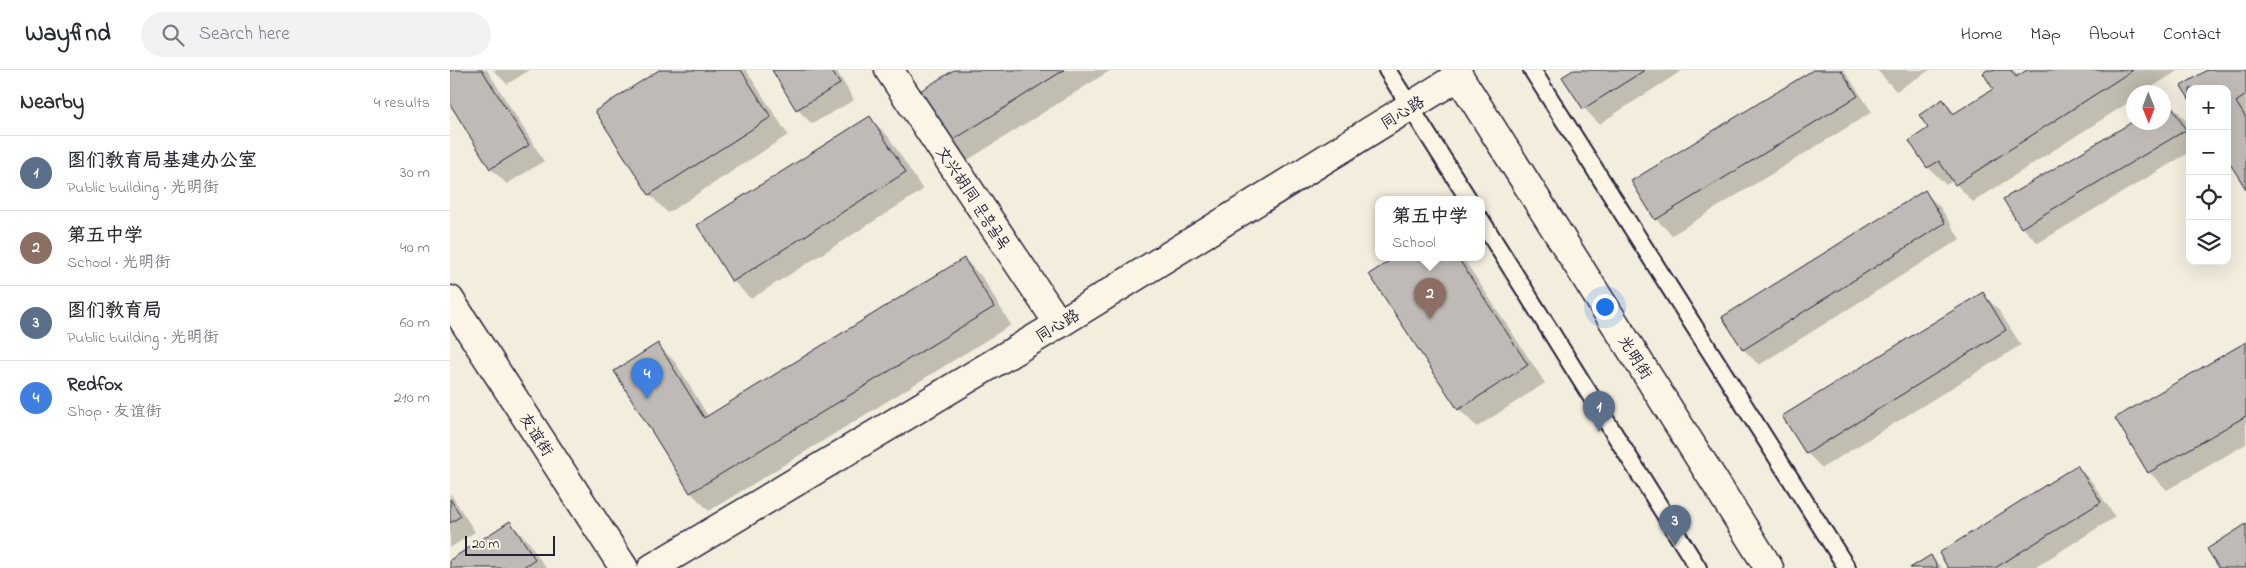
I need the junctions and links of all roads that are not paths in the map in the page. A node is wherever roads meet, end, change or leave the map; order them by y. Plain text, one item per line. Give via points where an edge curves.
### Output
1 (889, 70) edge
2 (1387, 70) edge
3 (1532, 70) edge
4 (1457, 73) edge
5 (1410, 107) junction
6 (1466, 196) edge
7 (1485, 226) edge
8 (450, 300) edge
9 (1059, 324) junction
10 (624, 568) edge
11 (652, 568) edge
12 (1698, 568) edge
13 (1769, 568) edge
14 (1847, 568) edge

1 - 9 street, 文兴胡同 문흥골목
2 - 5 lane
3 - 14 lane
4 - 5 street, 同心路
4 - 13 street, 光明街
5 - 6 lane
5 - 9 street, 同心路
7 - 12 lane
8 - 10 street, 友谊街
9 - 11 street, 同心路

